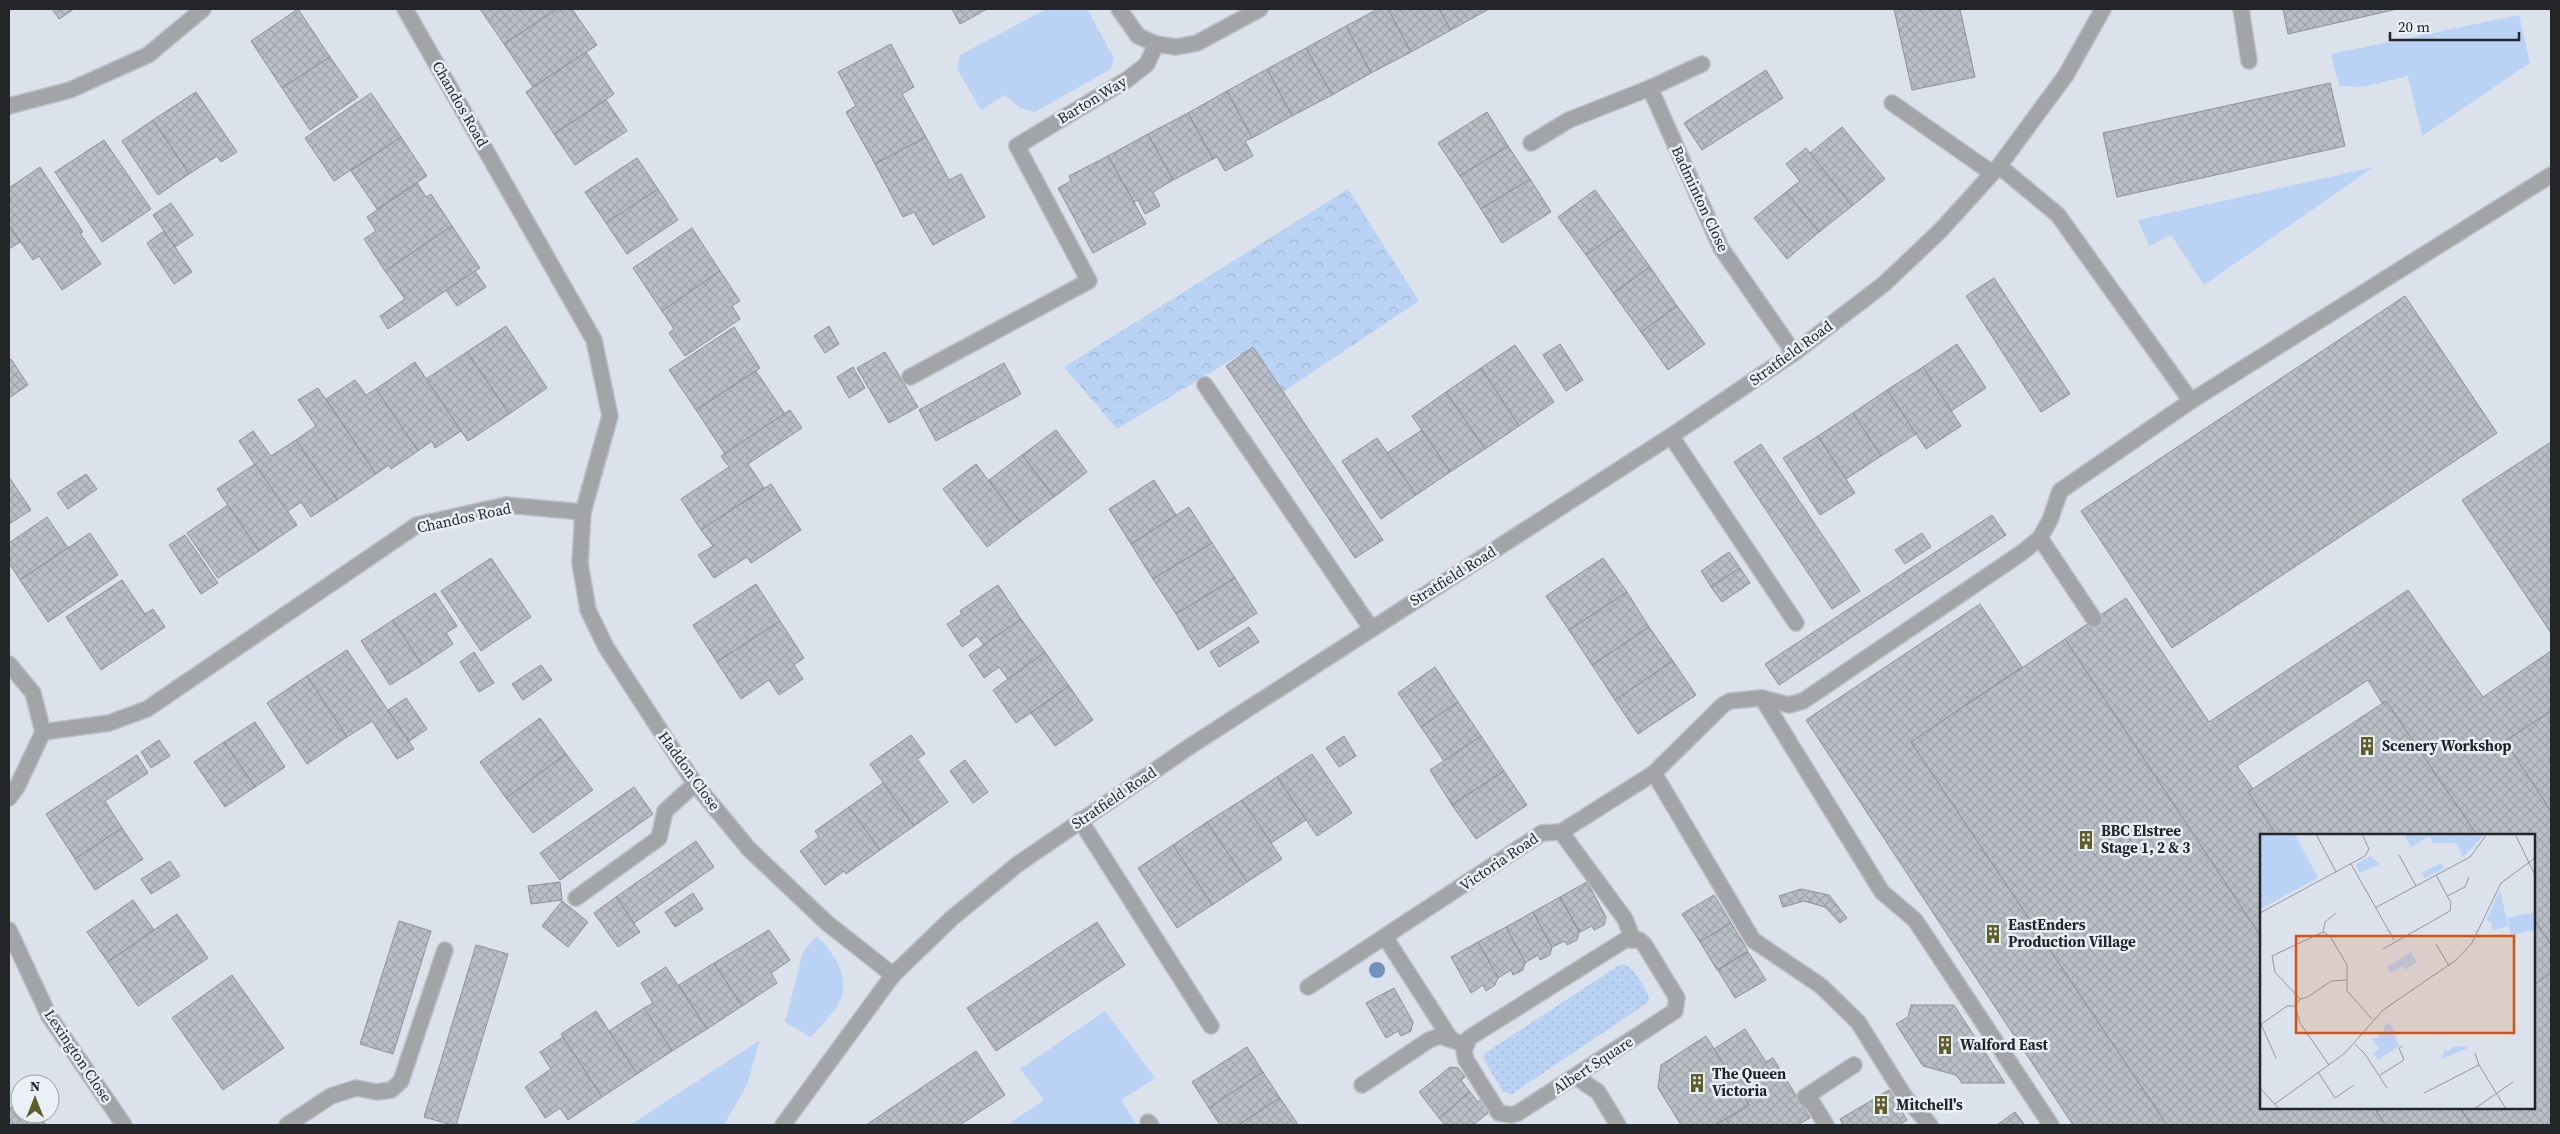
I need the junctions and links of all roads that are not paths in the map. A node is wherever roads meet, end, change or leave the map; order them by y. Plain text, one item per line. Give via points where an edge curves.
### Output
1 (202, 9) edge
2 (405, 9) edge
3 (1119, 9) edge
4 (1260, 9) edge
5 (2104, 9) edge
6 (2241, 9) edge
7 (1156, 44) junction
8 (2249, 61) dead end
9 (1702, 64) dead end
10 (1650, 88) junction
11 (1892, 103) dead end
12 (9, 106) edge
13 (1531, 143) dead end
14 (1995, 169) junction
15 (2551, 175) edge
16 (1794, 353) junction
17 (910, 378) dead end
18 (1205, 385) dead end
19 (2191, 401) junction
20 (1671, 436) junction
21 (583, 512) junction
22 (2040, 538) junction
23 (2094, 619) dead end
24 (1796, 623) dead end
25 (1371, 628) junction
26 (9, 664) edge
27 (1762, 698) junction
28 (43, 732) junction
29 (1654, 773) junction
30 (695, 784) junction
31 (9, 798) edge
32 (1080, 820) junction
33 (1561, 832) junction
34 (576, 898) dead end
35 (9, 930) edge
36 (1386, 937) junction
37 (1633, 940) junction
38 (445, 950) dead end
39 (893, 976) junction
40 (1308, 987) dead end
41 (1211, 1026) dead end
42 (1450, 1038) junction
43 (1466, 1045) junction
44 (1854, 1065) dead end
45 (1576, 1077) junction
46 (1362, 1085) dead end
47 (124, 1125) edge
48 (287, 1125) edge
49 (783, 1125) edge
50 (1618, 1125) edge
51 (1826, 1125) edge
52 (1930, 1125) edge
53 (2051, 1125) edge

1 - 12 street via 148,55 70,90
2 - 21 street, Chandos Road via 594,340 610,416
3 - 7 street via 1138,36
4 - 7 street via 1197,43 1176,47
5 - 14 street, Stratfield Road via 2066,74
6 - 8 street
7 - 17 street, Barton Way via 1147,64 1128,79 1017,146 1089,280
9 - 10 street
10 - 13 street via 1569,120
10 - 16 street, Badminton Close via 1721,248
11 - 14 street
14 - 16 street, Stratfield Road via 1941,230 1884,284
14 - 19 street via 2058,214
15 - 19 street
16 - 20 street, Stratfield Road
18 - 25 street
19 - 22 street via 2060,491
20 - 24 street
20 - 25 street, Stratfield Road
21 - 28 street, Chandos Road via 506,505 417,525 147,709 109,724
21 - 30 street, Haddon Close via 580,563 588,610 606,647
22 - 23 street
22 - 27 street, Victoria Road via 1803,701 1789,705
25 - 32 street, Stratfield Road
26 - 28 street via 33,693
27 - 29 street, Victoria Road via 1730,701 1723,705
27 - 53 street via 1882,892 1915,920
28 - 31 street
29 - 33 street, Victoria Road
29 - 52 street via 1753,940 1821,986 1858,1022 1905,1098
30 - 34 street via 665,811 659,838
30 - 39 street, Haddon Close via 749,849 827,923
32 - 39 street, Stratfield Road via 1018,864 952,918
32 - 41 street
33 - 36 street, Victoria Road via 1542,833
33 - 37 street, Albert Square via 1625,919
35 - 47 street, Lexington Close via 49,1016
36 - 40 street, Victoria Road
36 - 42 street
37 - 43 street via 1625,940 1469,1038
37 - 45 street, Albert Square via 1644,944 1674,990 1677,998 1675,1011
38 - 48 street via 401,1081 391,1090 377,1092 356,1088 331,1096
39 - 49 street, Stratfield Road
42 - 43 street
42 - 46 street via 1440,1036 1429,1040
43 - 45 street, Albert Square via 1464,1051 1472,1072 1494,1107 1505,1115 1518,1112
44 - 51 street via 1805,1098 1813,1104
45 - 50 street via 1598,1092

